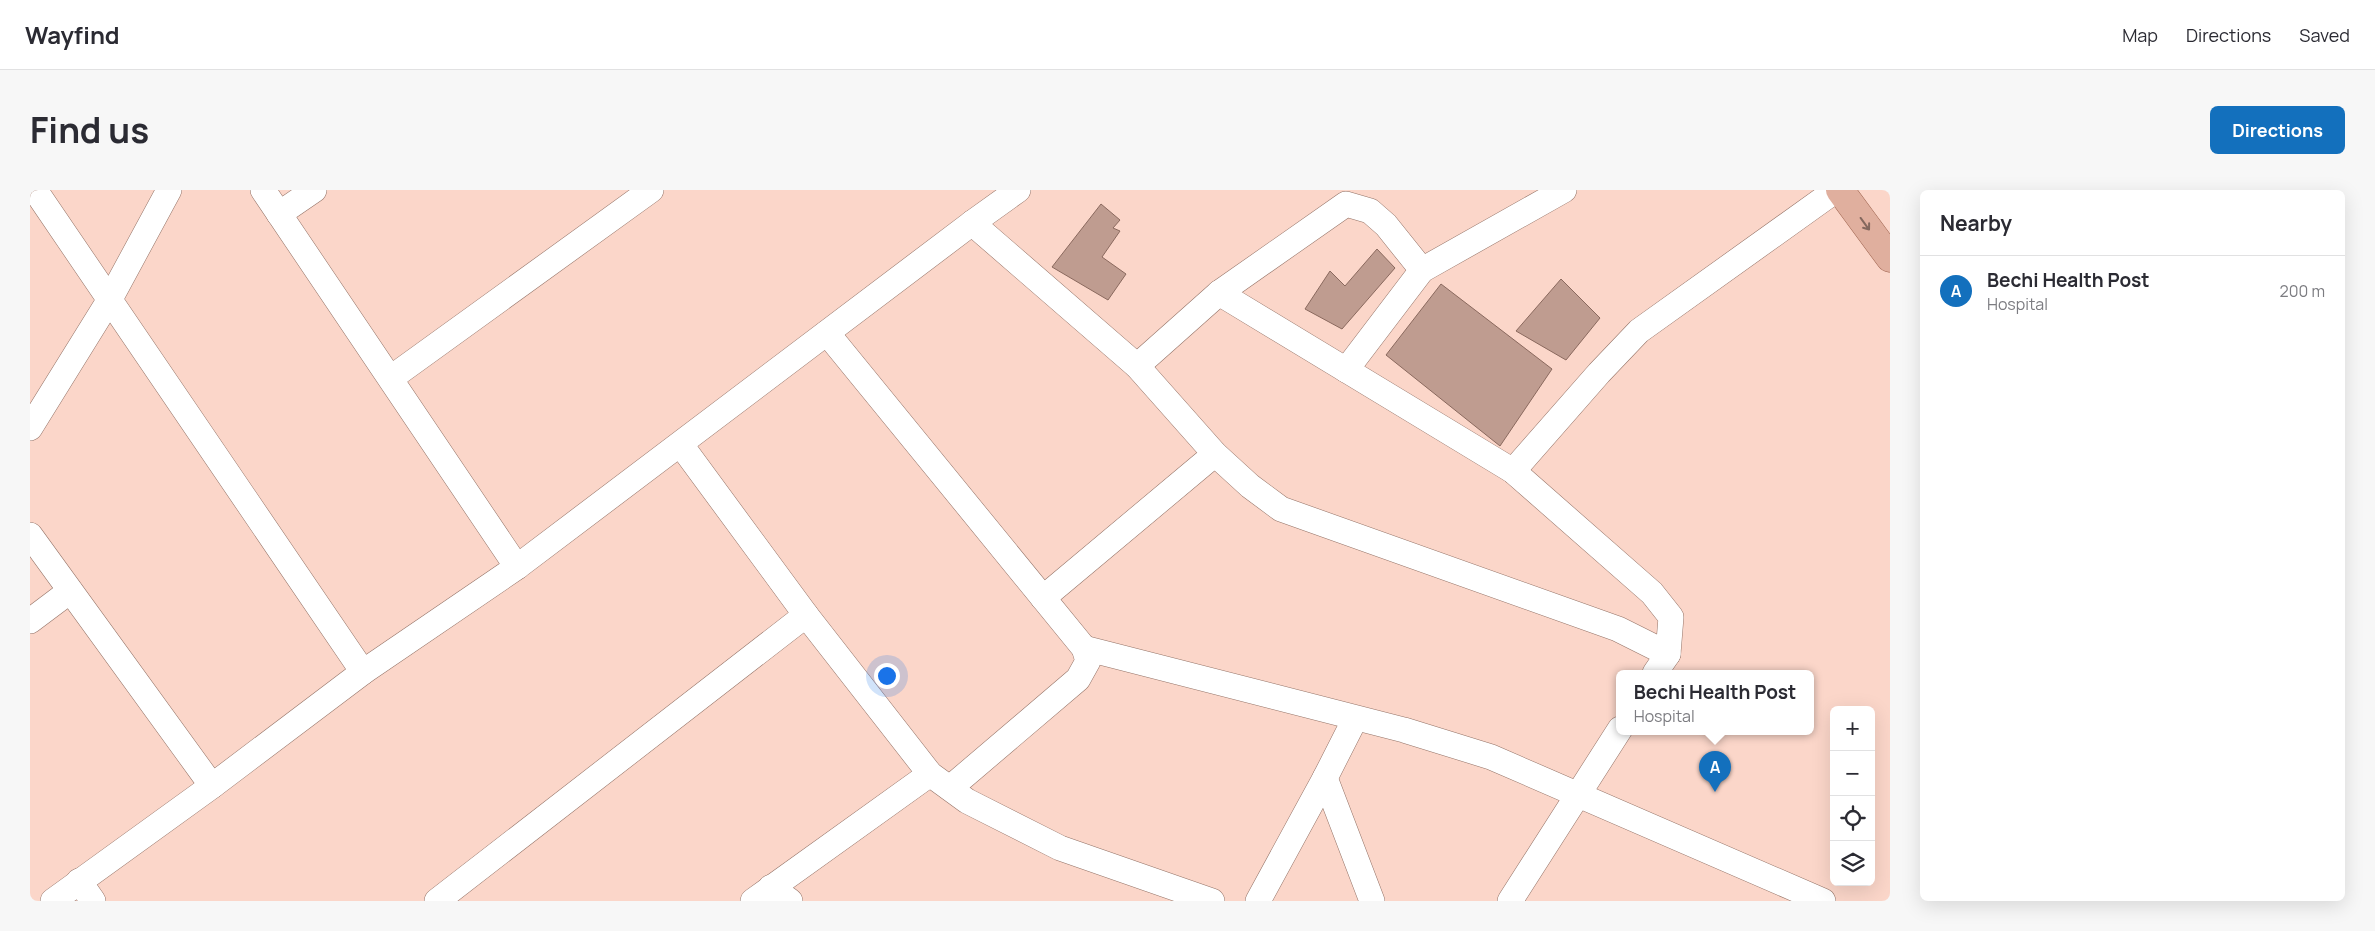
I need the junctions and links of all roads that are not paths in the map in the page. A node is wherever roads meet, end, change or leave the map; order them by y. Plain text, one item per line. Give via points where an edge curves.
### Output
1 (35, 190) edge
2 (170, 190) edge
3 (263, 190) edge
4 (314, 190) edge
5 (651, 190) edge
6 (1018, 190) edge
7 (1564, 190) edge
8 (1836, 190) edge
9 (1840, 190) edge
10 (279, 214) junction
11 (972, 223) junction
12 (1890, 258) edge
13 (1422, 270) junction
14 (1219, 293) junction
15 (110, 299) junction
16 (827, 333) junction
17 (1137, 366) junction
18 (1346, 370) junction
19 (391, 378) junction
20 (30, 428) edge
21 (681, 445) junction
22 (1216, 454) junction
23 (1513, 471) junction
24 (30, 535) edge
25 (517, 567) junction
26 (70, 591) junction
27 (1043, 598) junction
28 (806, 615) junction
29 (30, 621) edge
30 (1084, 648) junction
31 (1661, 663) edge
32 (363, 672) junction
33 (1355, 719) junction
34 (1617, 735) edge
35 (1325, 778) junction
36 (940, 781) junction
37 (212, 786) junction
38 (1579, 795) junction
39 (79, 881) junction
40 (771, 896) edge
41 (53, 901) edge
42 (94, 901) edge
43 (437, 901) edge
44 (1212, 901) edge
45 (1258, 901) edge
46 (1372, 901) edge
47 (1510, 901) edge
48 (1823, 901) edge

1 - 15 street
2 - 15 street
3 - 10 street
4 - 10 street
5 - 19 street
6 - 11 street
7 - 13 street
8 - 23 street via 1639,331
9 -> 12 main road
10 - 19 street
11 - 16 street
11 - 17 street
13 - 14 street via 1370,211 1346,204
13 - 18 street
14 - 17 street
14 - 18 street
15 - 20 street
15 - 32 street
16 - 21 street
16 - 27 street
17 - 22 street
18 - 23 street
19 - 25 street
21 - 25 street
21 - 28 street
22 - 27 street
22 - 31 street via 1281,509 1618,629
23 - 31 street via 1652,593 1671,617
24 - 26 street
25 - 32 street
26 - 29 street
26 - 37 street
27 - 30 street
28 - 36 street
28 - 43 street
30 - 33 street
30 - 36 street via 1088,661 1078,679
32 - 37 street
33 - 35 street
33 - 38 street via 1404,730 1491,757
34 - 38 street
35 - 45 street
35 - 46 street
36 - 40 street
36 - 44 street via 967,801 1060,848
37 - 39 street
38 - 47 street
38 - 48 street
39 - 41 street
39 - 42 street

